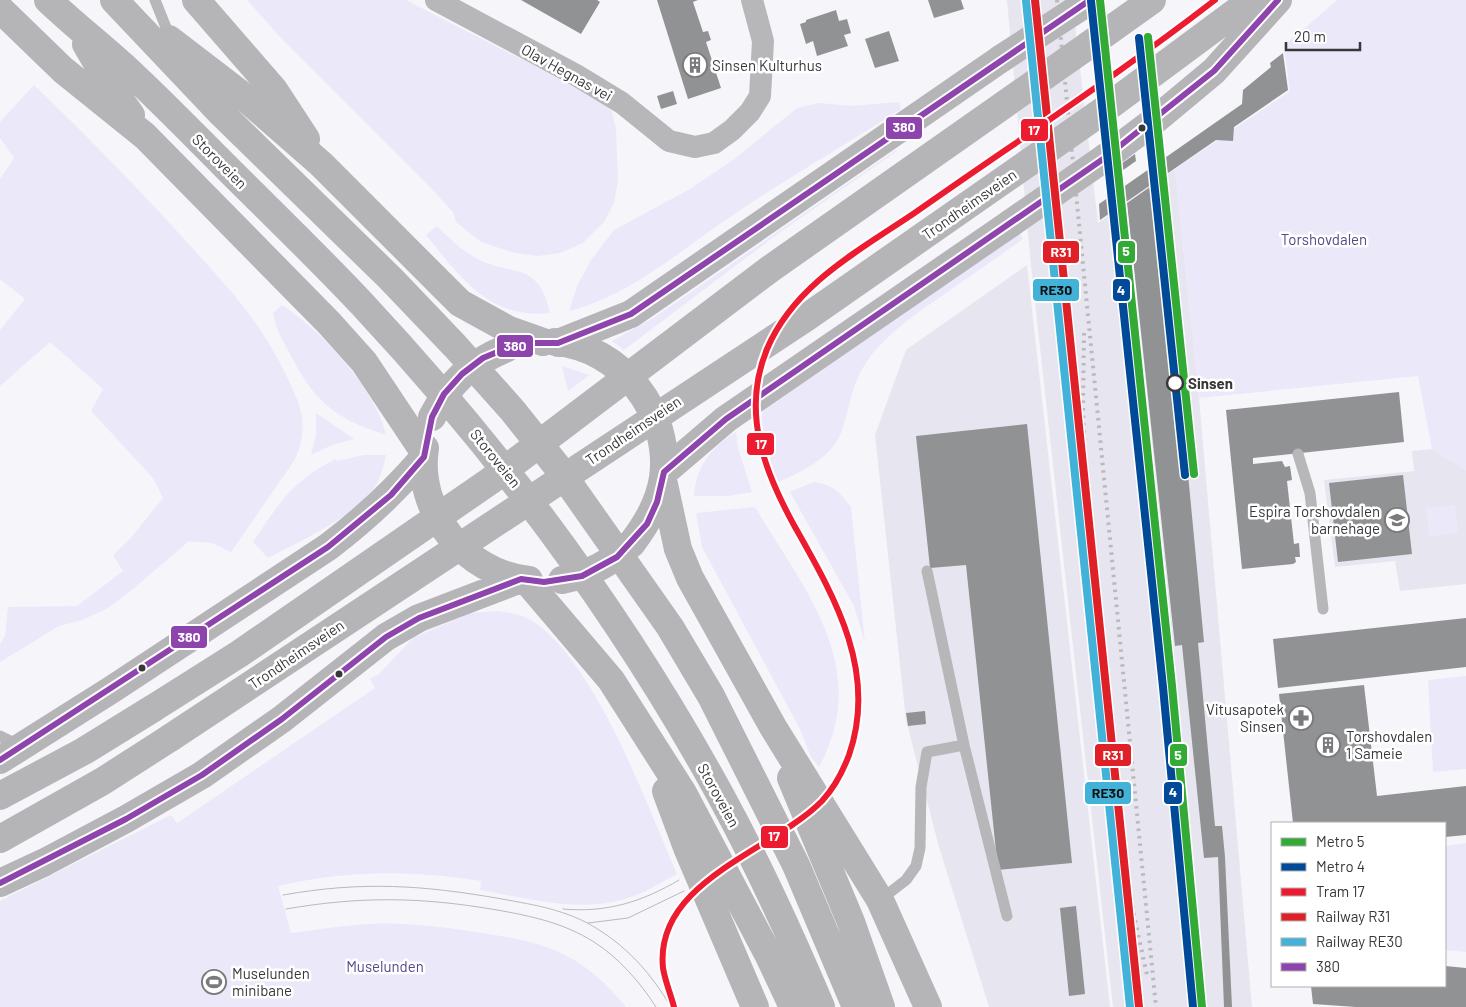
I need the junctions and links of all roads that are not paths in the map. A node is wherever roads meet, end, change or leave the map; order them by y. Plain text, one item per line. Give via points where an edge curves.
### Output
1 (48, 0) edge
2 (114, 0) edge
3 (119, 0) edge
4 (155, 0) edge
5 (196, 0) edge
6 (436, 0) edge
7 (752, 0) edge
8 (1152, 0) edge
9 (1252, 0) edge
10 (1278, 0) edge
11 (1087, 2) edge
12 (0, 9) edge
13 (76, 27) junction
14 (172, 41) junction
15 (186, 76) junction
16 (144, 136) junction
17 (321, 164) junction
18 (551, 342) junction
19 (424, 454) junction
20 (1298, 454) dead end
21 (663, 476) junction
22 (927, 571) dead end
23 (524, 580) junction
24 (1322, 609) dead end
25 (773, 727) junction
26 (646, 738) junction
27 (964, 745) junction
28 (7, 747) edge
29 (0, 796) edge
30 (0, 839) edge
31 (0, 883) edge
32 (880, 900) junction
33 (1007, 916) dead end
34 (756, 1007) edge
35 (793, 1007) edge
36 (821, 1007) edge
37 (856, 1007) edge
38 (881, 1007) edge
39 (928, 1007) edge

1 - 13 highway, Storoveien
2 - 15 highway
3 - 14 highway
4 - 14 lane
5 - 17 highway via 274,90
6 - 7 street, Olav Hegnas vei via 576,75 622,103 669,141 695,147 714,143 732,130 760,96 762,41
8 - 29 highway, bridge via 770,269 490,481 239,654 84,751
9 - 30 highway, Trondheimsveien, bridge via 1097,115 807,317 170,738 103,781
10 - 21 highway, bridge via 1214,71 1154,121 726,419
11 - 18 highway, bridge via 631,314
12 - 16 highway via 62,70
13 - 16 highway
13 - 36 highway, Storoveien via 133,75 306,246 380,324 527,496 633,647 722,797 764,879
14 - 15 lane
14 - 17 highway via 242,95
15 - 37 highway via 455,346 556,465 670,627 711,696 796,865
16 - 19 highway via 364,362
17 - 18 highway via 460,303 509,330
18 - 19 highway, bridge via 507,348 483,358 462,374 444,394 432,417
18 - 21 highway via 584,349 608,360 645,397 663,446
19 - 23 highway via 429,497 443,527 476,561
19 - 28 highway via 391,495 328,547 112,690
20 - 24 lane via 1310,493
21 - 23 highway, bridge via 650,517 618,557 582,576 562,580
21 - 25 highway via 678,549 690,578
22 - 27 lane
23 - 26 highway via 611,680
23 - 31 highway via 419,618 386,637 282,719 202,775 102,832
25 - 32 highway
25 - 38 highway via 798,799 822,851
26 - 34 highway via 688,850
26 - 35 highway via 683,793
27 - 32 lane via 927,752 921,786 920,848 916,866 906,880
27 - 33 lane
32 - 39 highway

